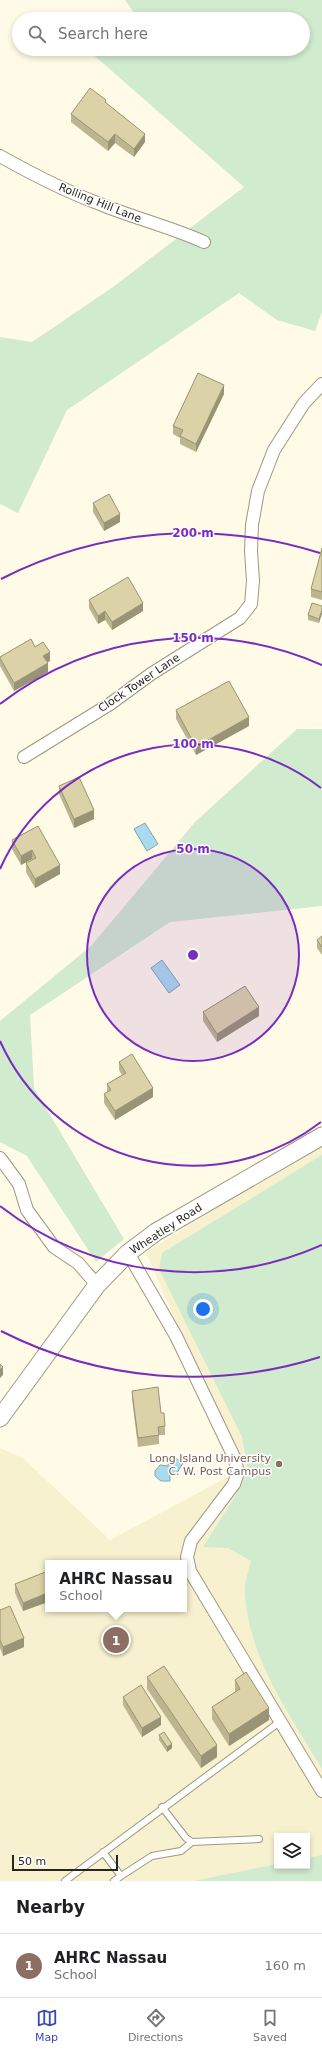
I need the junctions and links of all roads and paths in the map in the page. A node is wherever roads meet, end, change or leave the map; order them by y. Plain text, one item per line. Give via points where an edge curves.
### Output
1 (0, 156) edge
2 (204, 242) dead end
3 (322, 384) edge
4 (24, 757) dead end
5 (322, 1136) edge
6 (0, 1158) edge
7 (128, 1253) junction
8 (97, 1285) junction
9 (0, 1418) edge
10 (281, 1720) junction
11 (322, 1790) edge
12 (162, 1807) junction
13 (260, 1840) dead end
14 (192, 1842) junction
15 (103, 1852) junction
16 (121, 1876) junction
17 (65, 1881) edge
18 (114, 1881) edge

1 - 2 street, Rolling Hill Lane via 36,177 100,204
3 - 4 street, Clock Tower Lane via 304,403 274,450 258,491 252,525 253,581 250,604 240,618
5 - 7 main road, Wheatley Road via 156,1232
6 - 8 street via 18,1184 28,1210 54,1247 78,1263
7 - 8 main road, Wheatley Road
7 - 10 street via 176,1336 234,1457 238,1472 234,1484 191,1541 187,1557 190,1571
8 - 9 main road, Wheatley Road
10 - 11 street
10 - 12 lane
12 - 14 lane
12 - 15 lane
13 - 14 lane
14 - 16 lane via 180,1852 152,1856
15 - 16 lane
15 - 17 lane
16 - 18 lane

